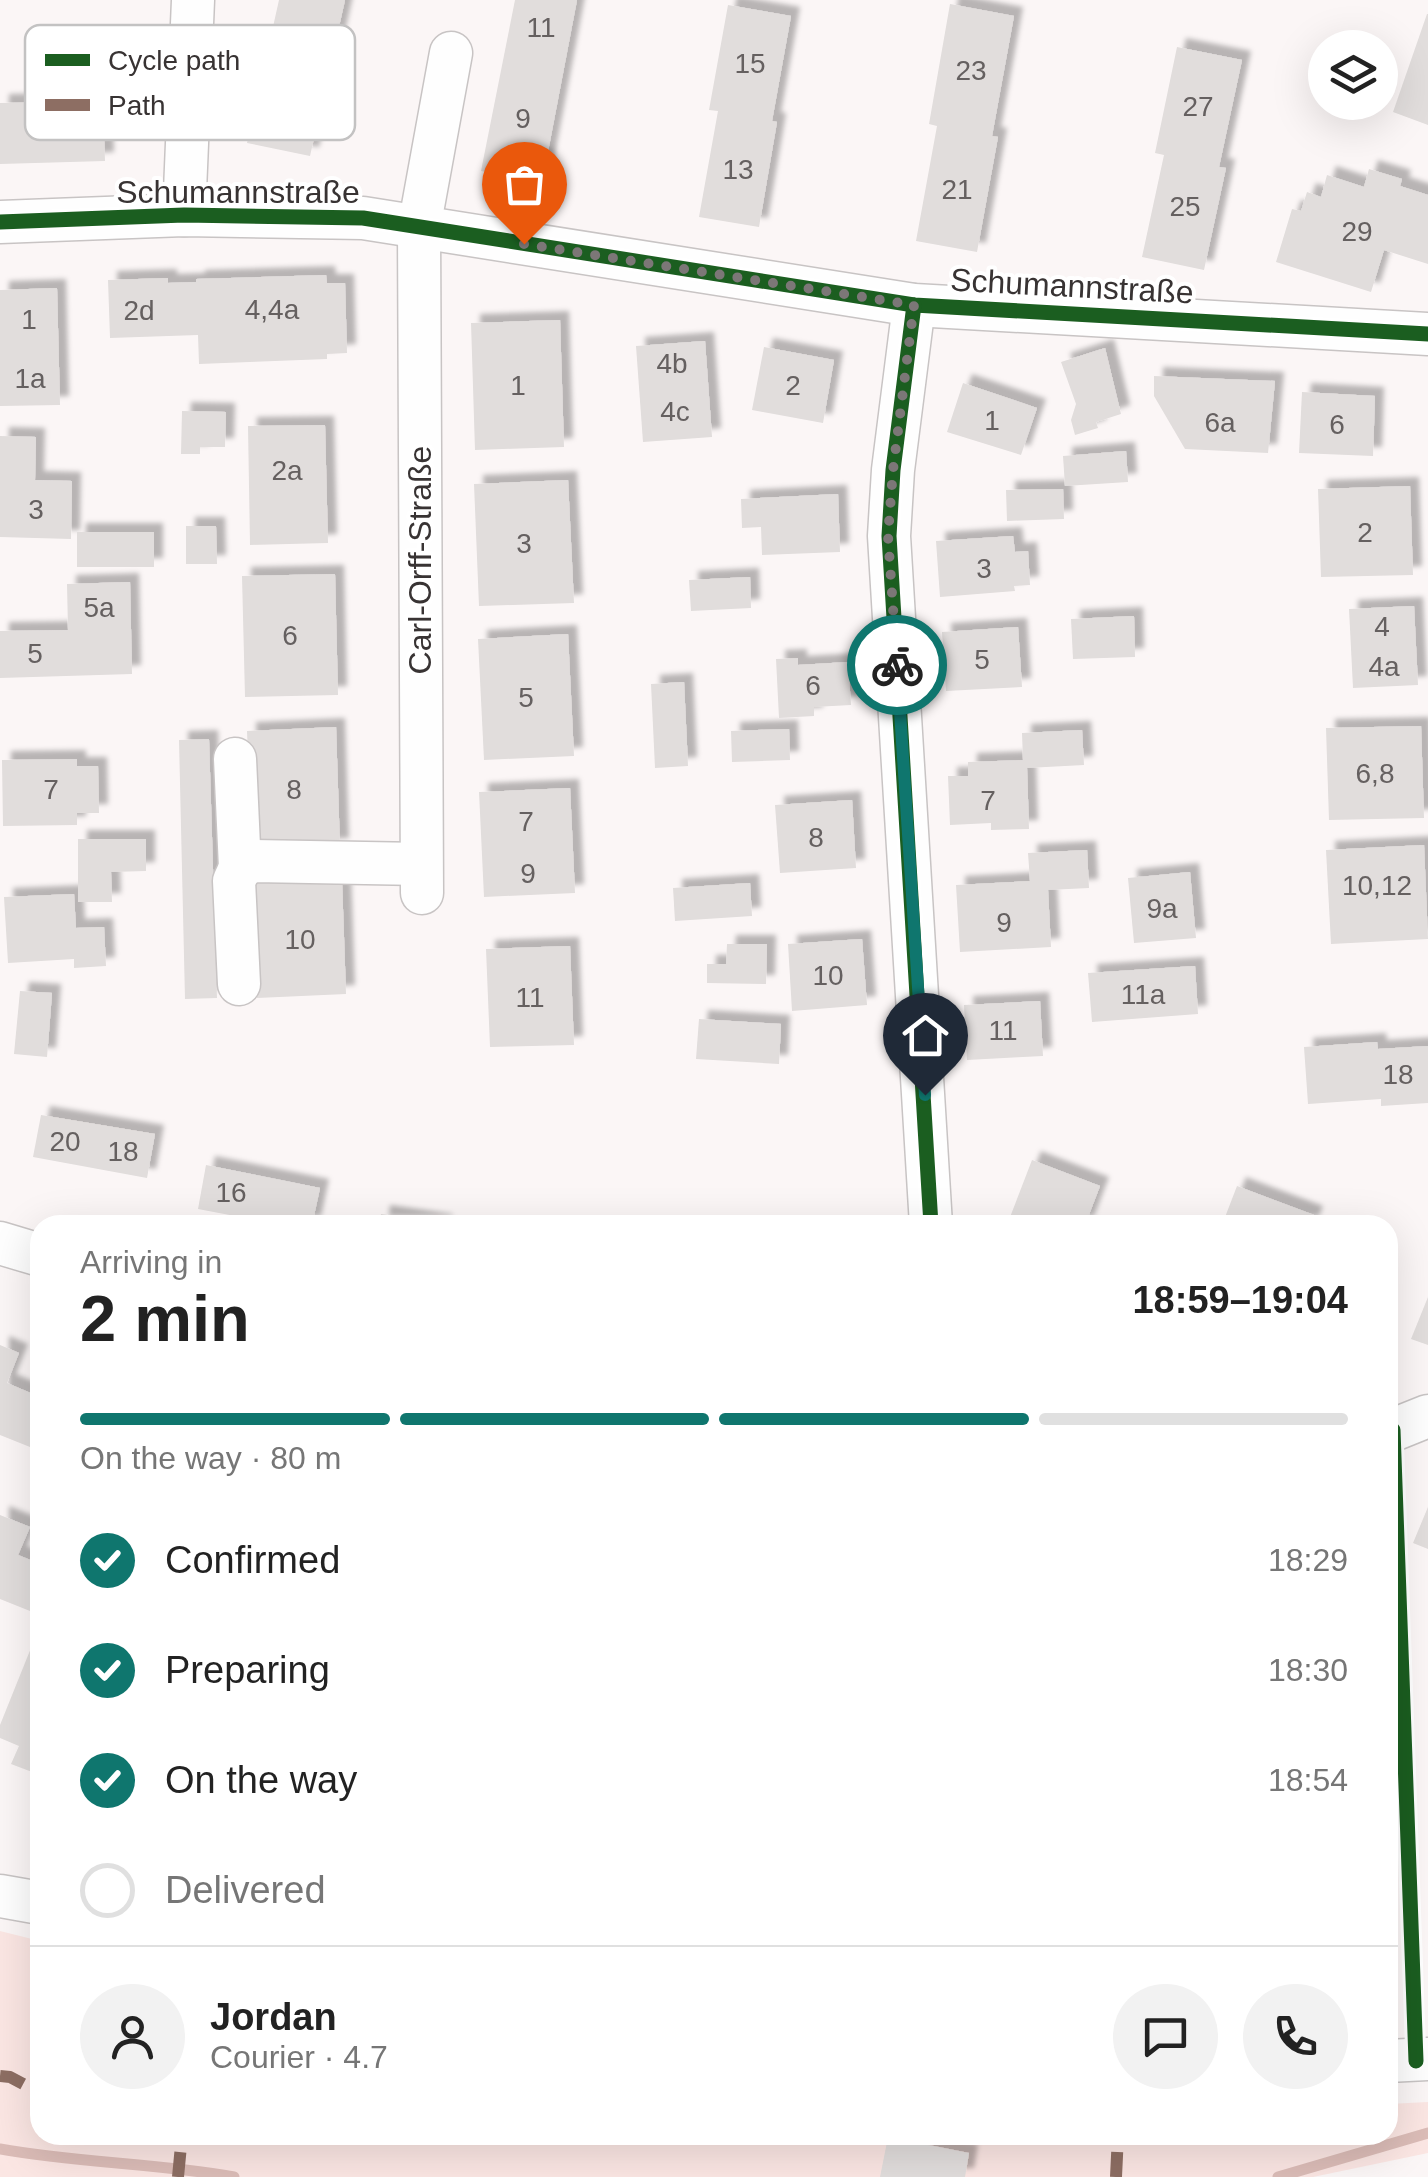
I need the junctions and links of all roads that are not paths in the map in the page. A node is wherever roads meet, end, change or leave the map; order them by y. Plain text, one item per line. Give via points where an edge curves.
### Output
1 (194, 0) edge
2 (193, 25) edge
3 (450, 53) dead end
4 (188, 140) edge
5 (184, 216) junction
6 (0, 222) edge
7 (419, 228) junction
8 (914, 305) junction
9 (1428, 334) edge
10 (235, 759) dead end
11 (240, 868) junction
12 (239, 984) dead end
13 (930, 1215) edge
14 (0, 1243) edge
15 (30, 1252) edge
16 (1428, 1416) edge
17 (1398, 1428) edge
18 (0, 1896) edge
19 (30, 1901) edge
20 (1428, 2060) edge
21 (1398, 2061) edge

1 - 2 street
3 - 7 street, Carl-Orff-Straße
4 - 5 street
5 - 6 street, Schumannstraße
5 - 7 street, Schumannstraße via 363,218
7 - 8 street, Schumannstraße
7 - 11 street, Carl-Orff-Straße via 422,878 252,861
8 - 9 street, Schumannstraße
8 - 13 street via 888,536
10 - 11 street
11 - 12 street via 234,882
14 - 15 street
16 - 17 street
18 - 19 street
20 - 21 street

